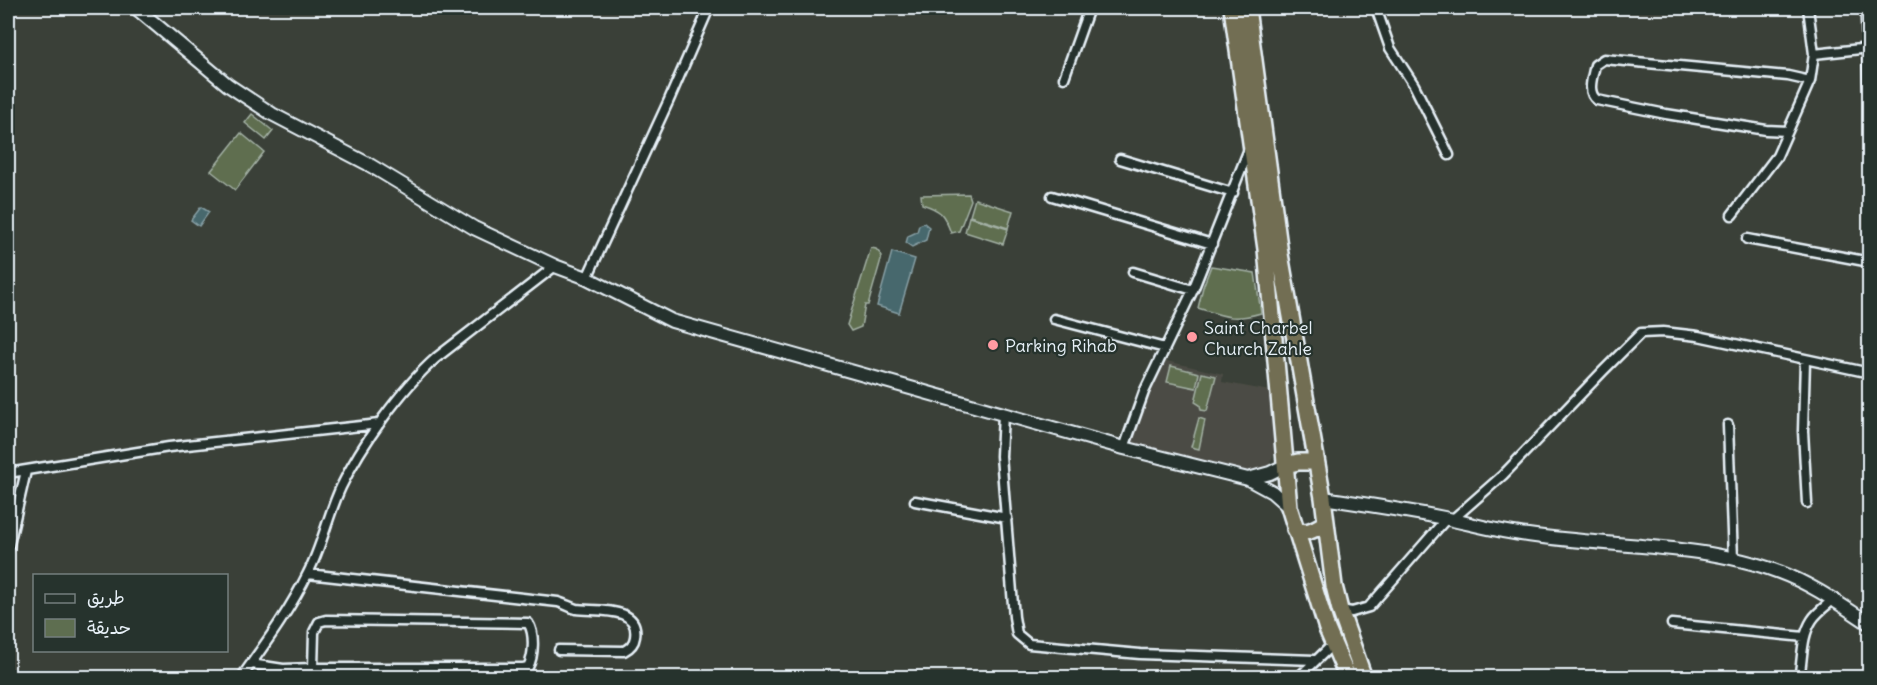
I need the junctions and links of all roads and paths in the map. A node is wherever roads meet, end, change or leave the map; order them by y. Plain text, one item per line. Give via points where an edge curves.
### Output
1 (136, 8) edge
2 (709, 8) edge
3 (1089, 8) edge
4 (1232, 8) edge
5 (1247, 8) edge
6 (1376, 8) edge
7 (1808, 8) edge
8 (1867, 8) edge
9 (1869, 48) edge
10 (1814, 54) junction
11 (1065, 78) dead end
12 (1810, 81) junction
13 (1869, 89) edge
14 (1788, 131) junction
15 (1251, 143) junction
16 (1449, 155) dead end
17 (1120, 159) dead end
18 (1233, 193) junction
19 (1052, 196) dead end
20 (1732, 215) dead end
21 (1747, 239) dead end
22 (1212, 244) junction
23 (1869, 262) edge
24 (555, 266) junction
25 (1133, 272) dead end
26 (586, 278) junction
27 (1193, 290) junction
28 (1054, 319) dead end
29 (1165, 348) junction
30 (1805, 360) junction
31 (1869, 373) edge
32 (1003, 414) junction
33 (379, 424) junction
34 (1728, 425) dead end
35 (1124, 448) junction
36 (1316, 462) junction
37 (1286, 465) junction
38 (26, 471) junction
39 (8, 473) edge
40 (1248, 479) junction
41 (1323, 498) junction
42 (915, 501) dead end
43 (1807, 503) dead end
44 (1289, 507) junction
45 (1006, 518) junction
46 (1449, 519) junction
47 (11, 522) edge
48 (1325, 523) junction
49 (1295, 529) junction
50 (8, 549) edge
51 (1732, 559) junction
52 (308, 574) junction
53 (1834, 599) junction
54 (1340, 610) junction
55 (1672, 624) dead end
56 (1869, 624) edge
57 (1804, 637) junction
58 (1333, 644) junction
59 (559, 650) dead end
60 (1315, 660) junction
61 (251, 664) junction
62 (313, 668) junction
63 (241, 678) edge
64 (1298, 678) edge
65 (1348, 678) edge
66 (1364, 678) edge
67 (1799, 678) edge

1 - 24 street via 228,86 272,114 368,164 474,228
2 - 26 street
3 - 11 street
4 - 15 highway
5 - 36 highway via 1280,254
6 - 16 street via 1390,48
7 - 10 street
8 - 9 street
9 - 10 street
9 - 13 street
10 - 12 street
12 - 14 street
12 - 14 street via 1604,58 1595,65 1590,92 1597,100
14 - 20 street via 1777,156
15 - 18 street
15 - 37 highway via 1266,249
17 - 18 street
18 - 22 street
19 - 22 street
21 - 23 street
22 - 27 street
24 - 26 street
24 - 33 street via 436,358
25 - 27 street
26 - 32 street via 672,321
27 - 29 street
28 - 29 street
29 - 35 street
30 - 31 street
30 - 43 street
30 - 46 street via 1698,336 1641,333 1503,476
32 - 35 street
32 - 45 street via 1001,456
33 - 38 street via 169,447
33 - 52 street via 342,486
34 - 51 street
35 - 40 street
36 - 37 highway
36 - 41 highway
37 - 40 street
37 - 44 highway
38 - 39 street
38 - 47 street
40 - 44 street
41 - 46 street
41 - 48 highway
42 - 45 street
44 - 49 highway
45 - 60 street via 1017,634 1029,644 1140,654
46 - 51 street via 1492,530
46 - 54 street via 1370,607 1352,612
47 - 50 street
48 - 49 highway via 1308,532
48 - 54 highway
49 - 58 highway
51 - 53 street via 1780,572
52 - 59 street via 558,602 576,609 626,615 635,628 634,641 624,651
52 - 61 street
53 - 56 street
53 - 57 street via 1812,620
54 - 66 highway
55 - 57 street
57 - 67 street
58 - 60 street
58 - 65 highway
60 - 64 street
61 - 62 street
61 - 63 street
62 - 62 street via 524,668 532,659 532,630 528,623 326,620 316,626

